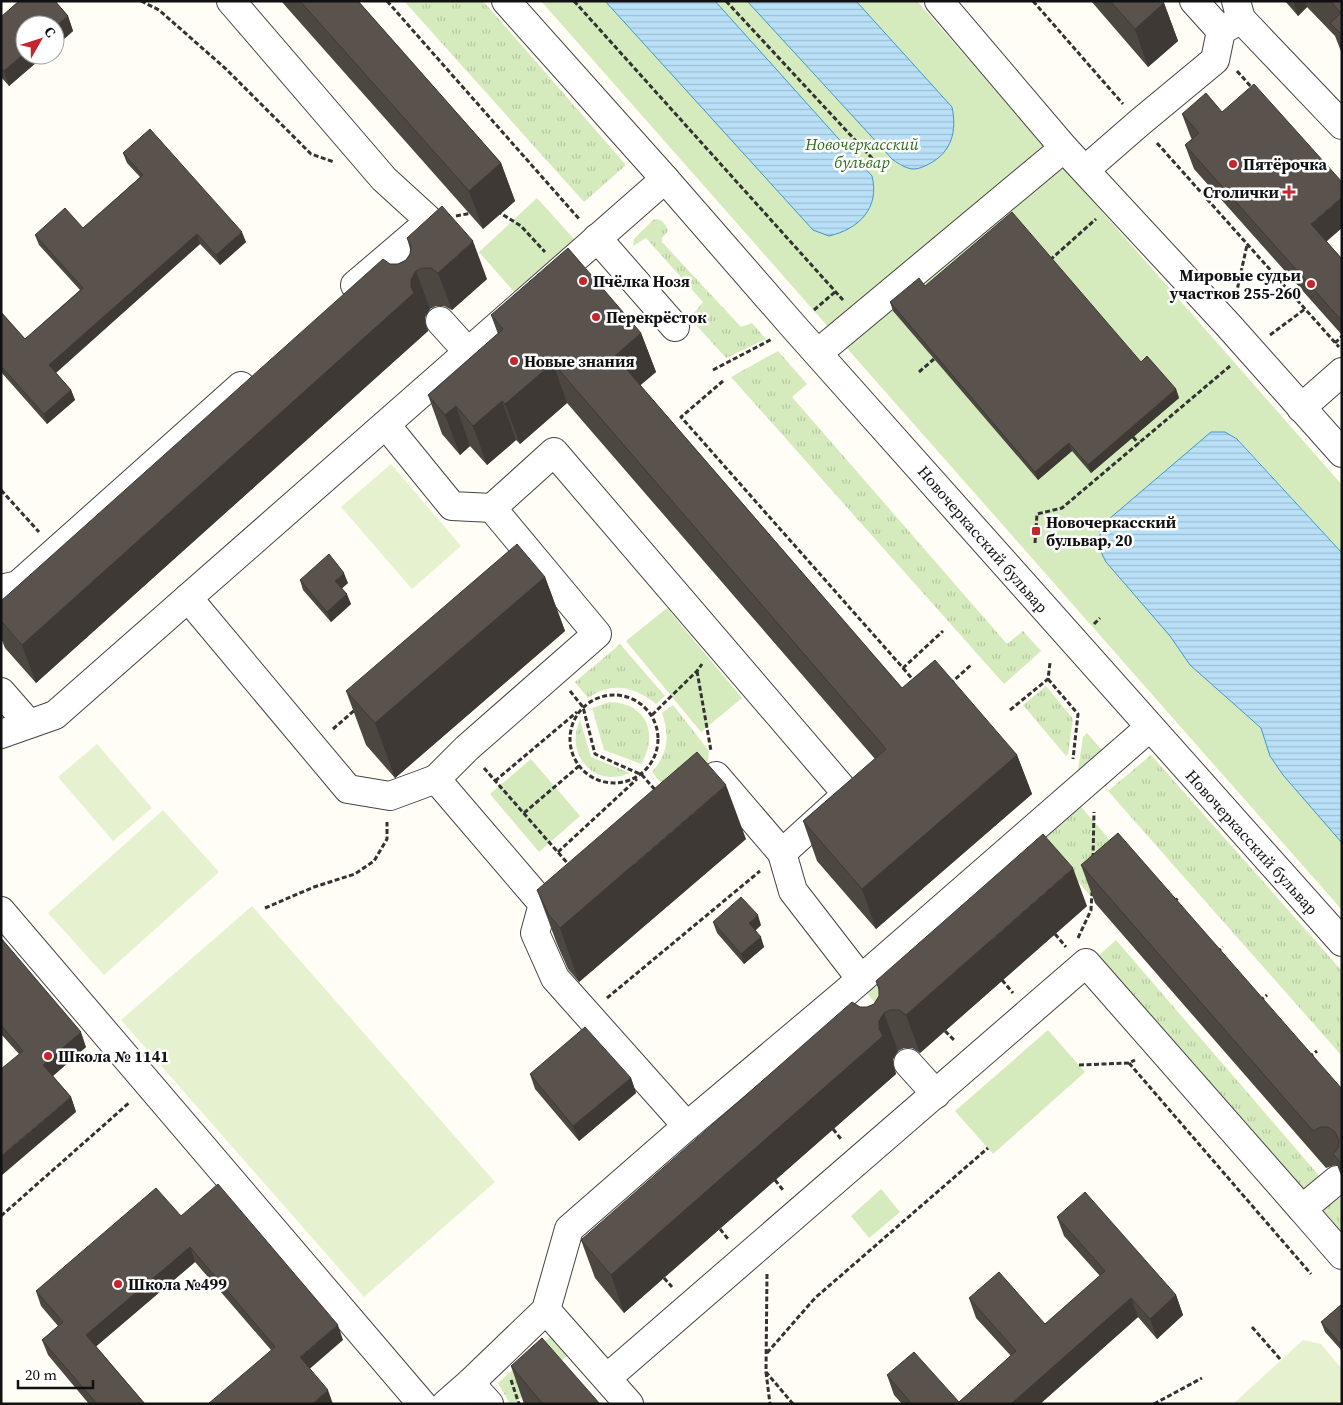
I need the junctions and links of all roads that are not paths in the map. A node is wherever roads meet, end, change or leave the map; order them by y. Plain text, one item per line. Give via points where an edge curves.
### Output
1 (231, 1) edge
2 (506, 1) edge
3 (939, 1) edge
4 (1194, 1) edge
5 (1233, 17) edge
6 (1342, 125) edge
7 (1064, 148) junction
8 (1085, 170) junction
9 (665, 179) junction
10 (597, 238) junction
11 (384, 259) junction
12 (402, 280) edge
13 (339, 299) edge
14 (440, 321) dead end
15 (675, 327) dead end
16 (468, 352) junction
17 (818, 353) junction
18 (257, 372) edge
19 (1342, 372) edge
20 (1301, 408) junction
21 (386, 425) junction
22 (1342, 453) edge
23 (492, 508) junction
24 (1, 589) edge
25 (188, 598) junction
26 (1, 692) edge
27 (29, 724) junction
28 (1150, 727) junction
29 (1, 734) edge
30 (436, 779) junction
31 (673, 810) edge
32 (782, 853) junction
33 (587, 888) edge
34 (543, 904) junction
35 (1, 911) edge
36 (1342, 942) edge
37 (855, 993) junction
38 (908, 1063) dead end
39 (936, 1094) junction
40 (687, 1126) junction
41 (1337, 1180) edge
42 (1302, 1209) junction
43 (1342, 1255) edge
44 (546, 1310) junction
45 (607, 1378) junction
46 (470, 1383) junction
47 (422, 1404) edge
48 (446, 1404) edge
49 (488, 1404) edge
50 (629, 1404) edge

1 - 11 street via 384,179 430,221
2 - 9 street, Новочеркасский бульвар
3 - 7 street
4 - 5 street
5 - 6 street
5 - 8 street via 1215,60
7 - 8 street
7 - 17 street
8 - 20 street
9 - 10 street
9 - 17 street, Новочеркасский бульвар
10 - 15 street
10 - 16 street
11 - 12 street
11 - 13 street
14 - 16 street
16 - 21 street
17 - 28 street, Новочеркасский бульвар
18 - 24 street via 18,585
19 - 20 street
20 - 22 street
21 - 23 street via 452,506
21 - 25 street
23 - 30 street via 596,634
23 - 32 street via 554,452 847,794
25 - 27 street via 55,715
25 - 30 street via 348,789 390,796
26 - 27 street
27 - 29 street
28 - 36 street, Новочеркасский бульвар
28 - 37 street
30 - 34 street
31 - 32 street via 716,776
32 - 37 street via 793,891
33 - 34 street
34 - 40 street via 535,933 555,978
35 - 47 street
37 - 40 street
38 - 39 street
39 - 42 street via 1079,958
39 - 45 street
40 - 44 street via 569,1229
41 - 42 street
42 - 43 street
44 - 45 street
44 - 46 street
45 - 50 street
46 - 48 street
46 - 49 street

